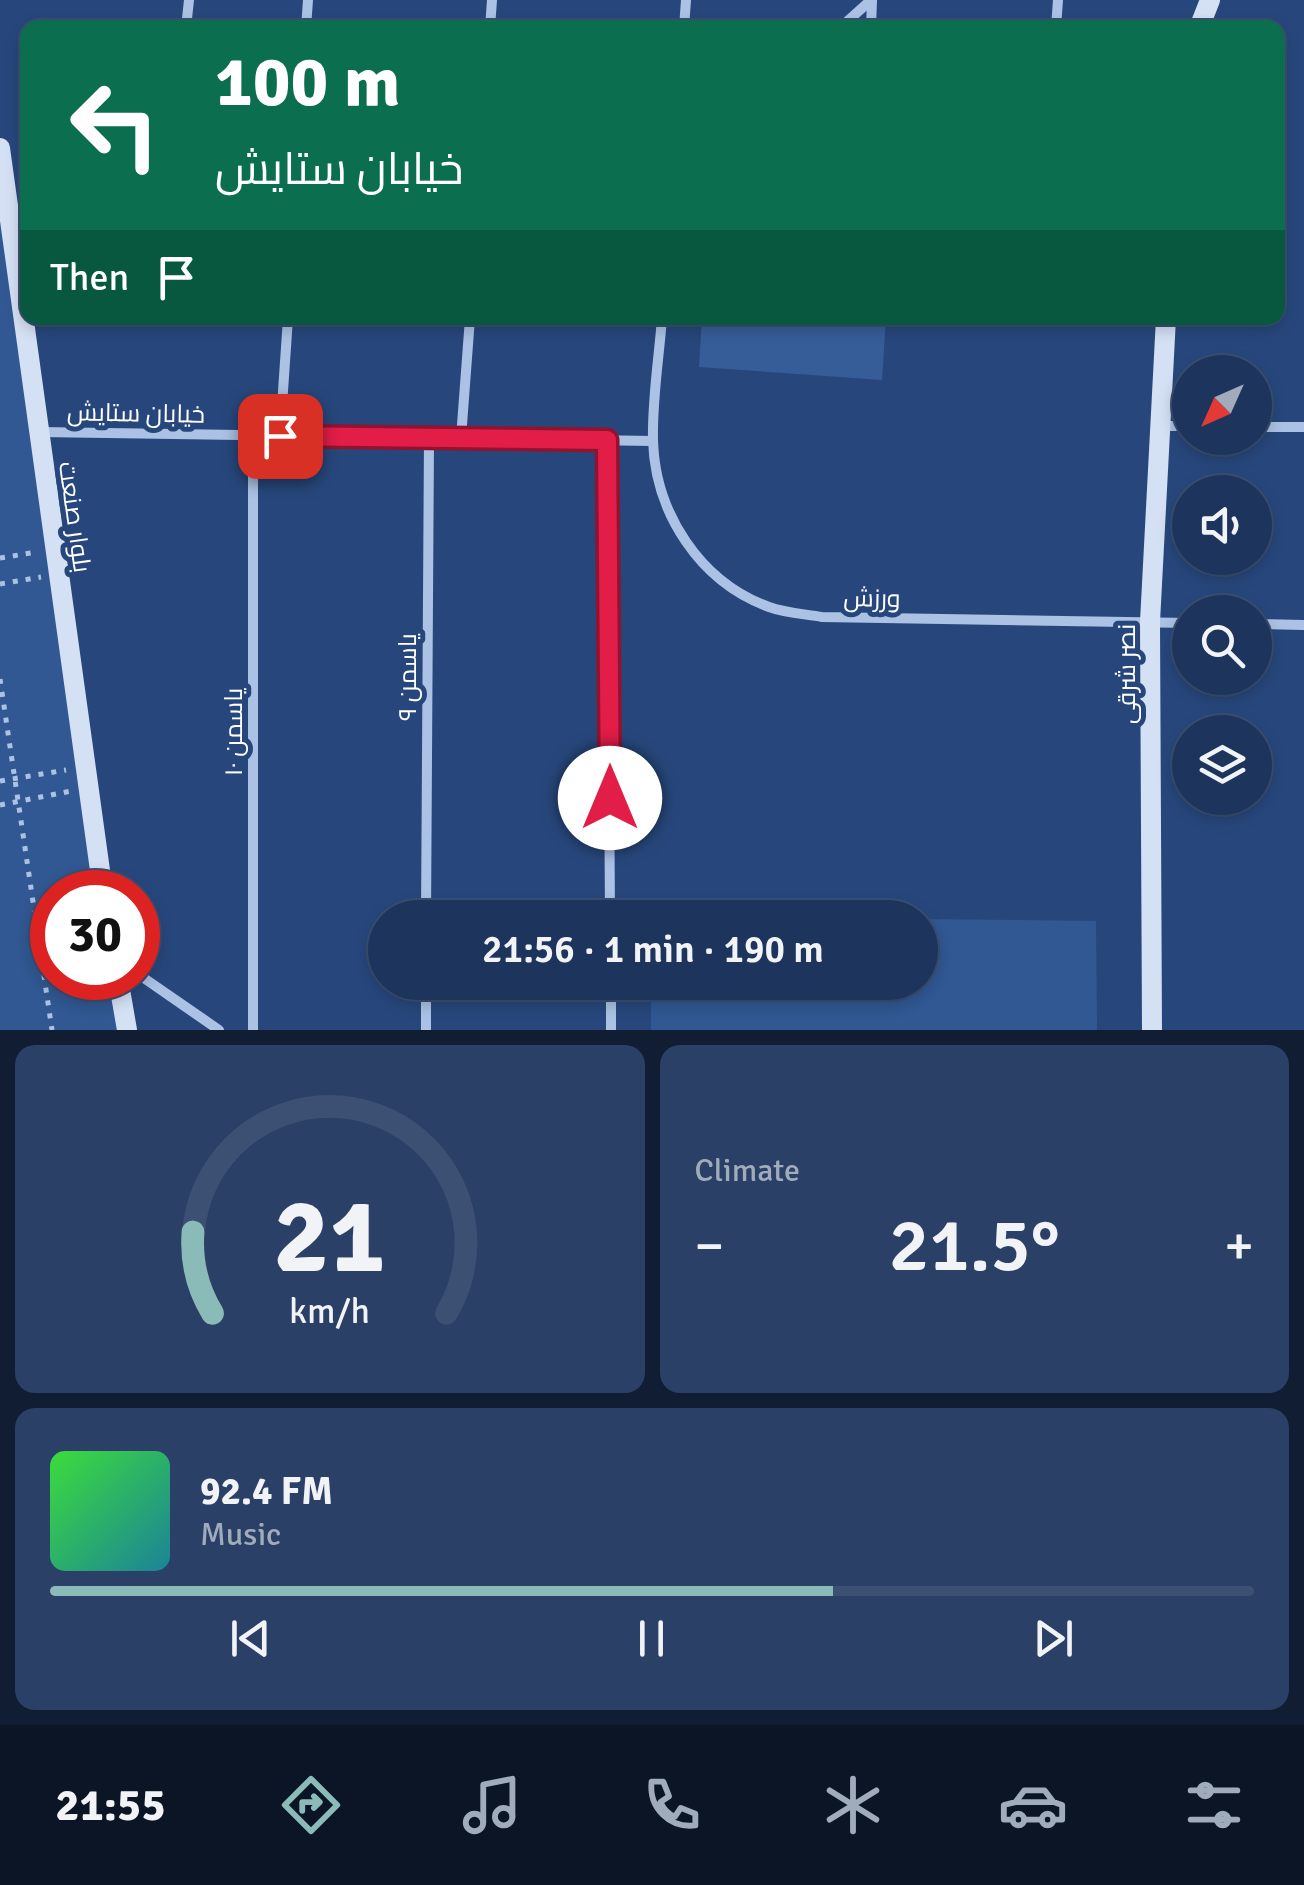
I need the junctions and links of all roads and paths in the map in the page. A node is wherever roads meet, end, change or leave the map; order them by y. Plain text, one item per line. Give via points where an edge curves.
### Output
1 (871, 0) edge
2 (849, 20) edge
3 (0, 148) edge
4 (20, 297) edge
5 (24, 325) edge
6 (288, 325) edge
7 (470, 325) edge
8 (661, 325) edge
9 (1166, 325) edge
10 (1160, 426) junction
11 (1172, 426) edge
12 (1272, 427) edge
13 (1304, 427) edge
14 (38, 432) junction
15 (253, 435) junction
16 (280, 436) junction
17 (428, 438) junction
18 (462, 438) junction
19 (607, 440) junction
20 (653, 441) junction
21 (54, 549) junction
22 (0, 558) edge
23 (58, 574) junction
24 (0, 584) edge
25 (1150, 622) junction
26 (1172, 623) edge
27 (1272, 624) edge
28 (1304, 625) edge
29 (0, 679) edge
30 (15, 778) junction
31 (85, 778) junction
32 (0, 780) edge
33 (18, 802) junction
34 (0, 805) edge
35 (100, 870) edge
36 (426, 900) edge
37 (610, 900) edge
38 (160, 989) edge
39 (121, 1000) edge
40 (426, 1000) edge
41 (611, 1000) edge
42 (52, 1030) edge
43 (126, 1030) edge
44 (220, 1030) edge
45 (253, 1030) edge
46 (426, 1030) edge
47 (611, 1030) edge
48 (1152, 1030) edge

1 - 2 street
3 - 4 main road, بلوار صنعت
5 - 14 main road, بلوار صنعت
6 - 16 street
7 - 18 street
8 - 20 street, ورزش
9 - 10 main road, نصر شرقی
10 - 11 street
10 - 25 main road, نصر شرقی
12 - 13 street
14 - 15 street, خیابان ستایش
14 - 21 main road, بلوار صنعت
15 - 16 street, خیابان ستایش
15 - 45 street, یاسمن ۱۰
16 - 17 street, خیابان ستایش
17 - 18 street, خیابان ستایش
17 - 36 street, یاسمن ۹
18 - 19 street, خیابان ستایش
19 - 20 street, خیابان ستایش
19 - 37 street
20 - 25 street, ورزش via 661,494 684,542 722,582 769,607 822,617
21 - 22 path
21 - 23 main road, بلوار صنعت
23 - 24 path
23 - 31 main road, بلوار صنعت
25 - 26 street, ورزش
25 - 48 main road, نصر شرقی
27 - 28 street
29 - 30 path
30 - 31 path
30 - 32 path
30 - 33 path
31 - 33 path
31 - 35 main road, بلوار صنعت
33 - 34 path
33 - 42 path
38 - 44 street
39 - 43 main road
40 - 46 street
41 - 47 street

